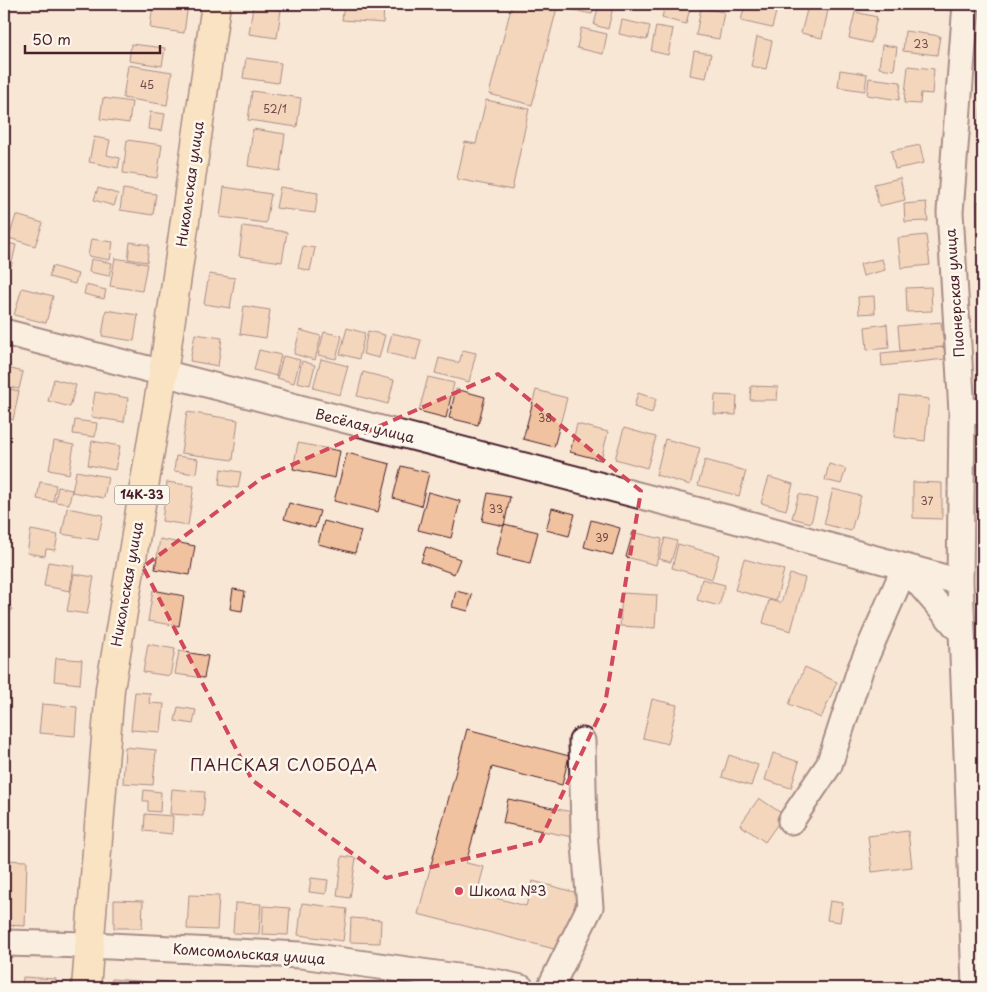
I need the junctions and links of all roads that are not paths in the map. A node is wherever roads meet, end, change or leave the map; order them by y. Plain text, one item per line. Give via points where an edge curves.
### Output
1 (216, 4) edge
2 (966, 4) edge
3 (4, 332) edge
4 (163, 374) junction
5 (973, 411) edge
6 (905, 567) junction
7 (960, 582) junction
8 (962, 633) junction
9 (582, 741) dead end
10 (976, 803) edge
11 (791, 821) dead end
12 (4, 943) edge
13 (88, 945) junction
14 (507, 986) edge
15 (86, 988) edge
16 (550, 988) edge
17 (975, 988) edge

1 - 4 main road, Никольская улица / 14К-33
2 - 5 street, Пионерская улица via 950,212
3 - 4 street, Весёлая улица
4 - 6 street, Весёлая улица
4 - 13 main road, Никольская улица / 14К-33 via 110,689
5 - 7 street, Пионерская улица
6 - 7 street
6 - 8 street
6 - 11 street via 860,670 830,764
7 - 8 street, Пионерская улица
8 - 10 street, Пионерская улица
9 - 16 street via 590,907
10 - 17 street, Пионерская улица
12 - 13 street, Комсомольская улица
13 - 14 street, Комсомольская улица via 301,955
13 - 15 main road, Никольская улица / 14К-33

